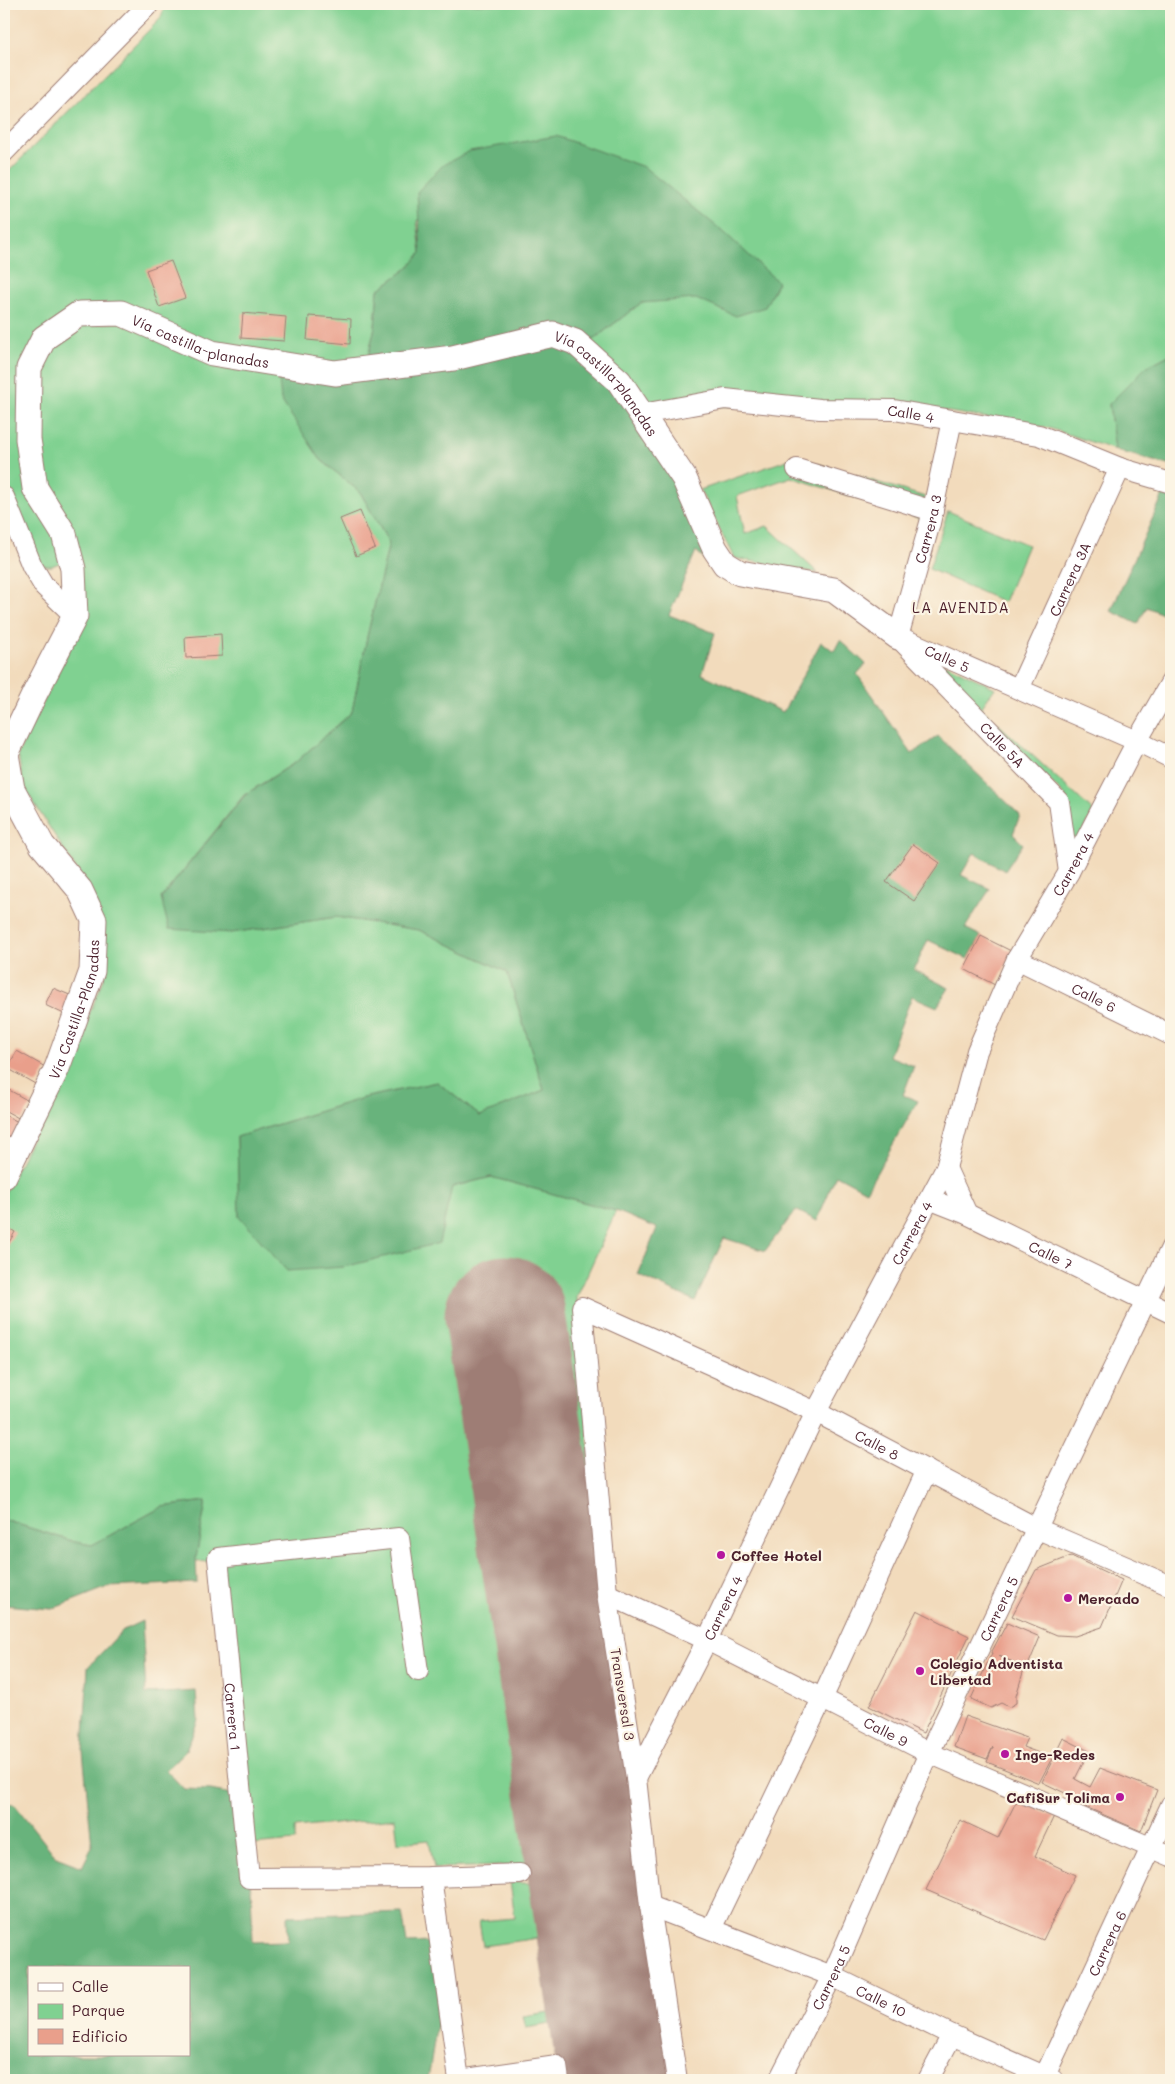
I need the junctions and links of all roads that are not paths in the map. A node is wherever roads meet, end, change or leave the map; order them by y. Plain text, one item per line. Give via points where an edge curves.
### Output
1 (149, 4) edge
2 (4, 152) edge
3 (642, 414) junction
4 (952, 420) junction
5 (797, 468) dead end
6 (1120, 468) junction
7 (1171, 483) edge
8 (4, 497) edge
9 (933, 511) junction
10 (726, 564) joint
11 (75, 616) junction
12 (898, 637) junction
13 (1171, 682) edge
14 (1019, 689) junction
15 (1138, 741) junction
16 (1171, 758) edge
17 (1069, 872) junction
18 (1017, 960) junction
19 (1171, 1035) edge
20 (946, 1168) junction
21 (4, 1176) edge
22 (929, 1199) junction
23 (967, 1214) junction
24 (1171, 1248) edge
25 (1146, 1301) junction
26 (582, 1307) joint
27 (1171, 1313) edge
28 (816, 1412) junction
29 (927, 1470) junction
30 (1038, 1528) junction
31 (1171, 1586) edge
32 (607, 1594) junction
33 (707, 1640) junction
34 (418, 1671) dead end
35 (822, 1700) junction
36 (929, 1753) junction
37 (636, 1778) junction
38 (1171, 1805) edge
39 (1151, 1846) junction
40 (1171, 1856) edge
41 (520, 1874) dead end
42 (431, 1877) junction
43 (650, 1906) junction
44 (711, 1929) junction
45 (832, 1976) junction
46 (952, 2035) junction
47 (1047, 2079) edge
48 (558, 2080) edge
49 (677, 2080) edge
50 (779, 2080) edge
51 (928, 2080) edge

1 - 2 street
3 - 4 street, Calle 4 via 724,399 820,409 894,410
3 - 10 main road, Vía castilla-planadas via 684,478 715,549
3 - 11 main road, Vía castilla-planadas via 619,381 575,342 553,334 453,358 335,373 212,353 121,313 79,314 44,338 29,368 28,439 35,488 64,534 73,569
4 - 6 street, Calle 4 via 1039,434
4 - 9 street, Carrera 3
5 - 9 street
6 - 7 street, Calle 4
6 - 14 street, Carrera 3A
8 - 11 street via 32,566 44,586
9 - 12 street, Carrera 3
10 - 12 main road, Calle 5 via 740,573 834,590
11 - 21 main road, Vía Castilla-Planadas via 34,692 6,754 12,789 42,846 80,890 94,920 92,972 56,1068
12 - 14 street, Calle 5
12 - 17 street, Calle 5A via 1060,802
13 - 15 street, Carrera 4
14 - 15 street, Calle 5
15 - 16 street, Calle 5
15 - 17 street, Carrera 4
17 - 18 street, Carrera 4
18 - 19 street, Calle 6
18 - 20 street, Carrera 4 via 977,1051
20 - 22 street, Carrera 4
20 - 23 street
22 - 23 street, Calle 7
22 - 28 street, Carrera 4
23 - 25 street, Calle 7
24 - 25 street, Carrera 5
25 - 27 street, Calle 7
25 - 30 street, Carrera 5
26 - 28 street, Calle 8
26 - 32 street, Transversal 3
28 - 29 street, Calle 8
28 - 33 street, Carrera 4
29 - 30 street, Calle 8
29 - 35 street
30 - 31 street, Calle 8
30 - 36 street, Carrera 5
32 - 33 street, Calle 9
32 - 37 street, Transversal 3
33 - 35 street, Calle 9
33 - 37 street, Carrera 4
34 - 42 street, Carrera 1 via 399,1538 218,1558 249,1878
35 - 36 street, Calle 9
35 - 44 street
36 - 39 street, Calle 9
36 - 45 street, Carrera 5
37 - 43 street, Transversal 3
38 - 39 street, Carrera 6
39 - 40 street, Calle 9
39 - 47 street, Carrera 6
41 - 42 street
42 - 48 street via 459,2080 556,2066
43 - 44 street, Calle 10
43 - 49 street, Transversal 3
44 - 45 street, Calle 10
45 - 46 street, Calle 10
45 - 50 street, Carrera 5
46 - 47 street, Calle 10
46 - 51 street

